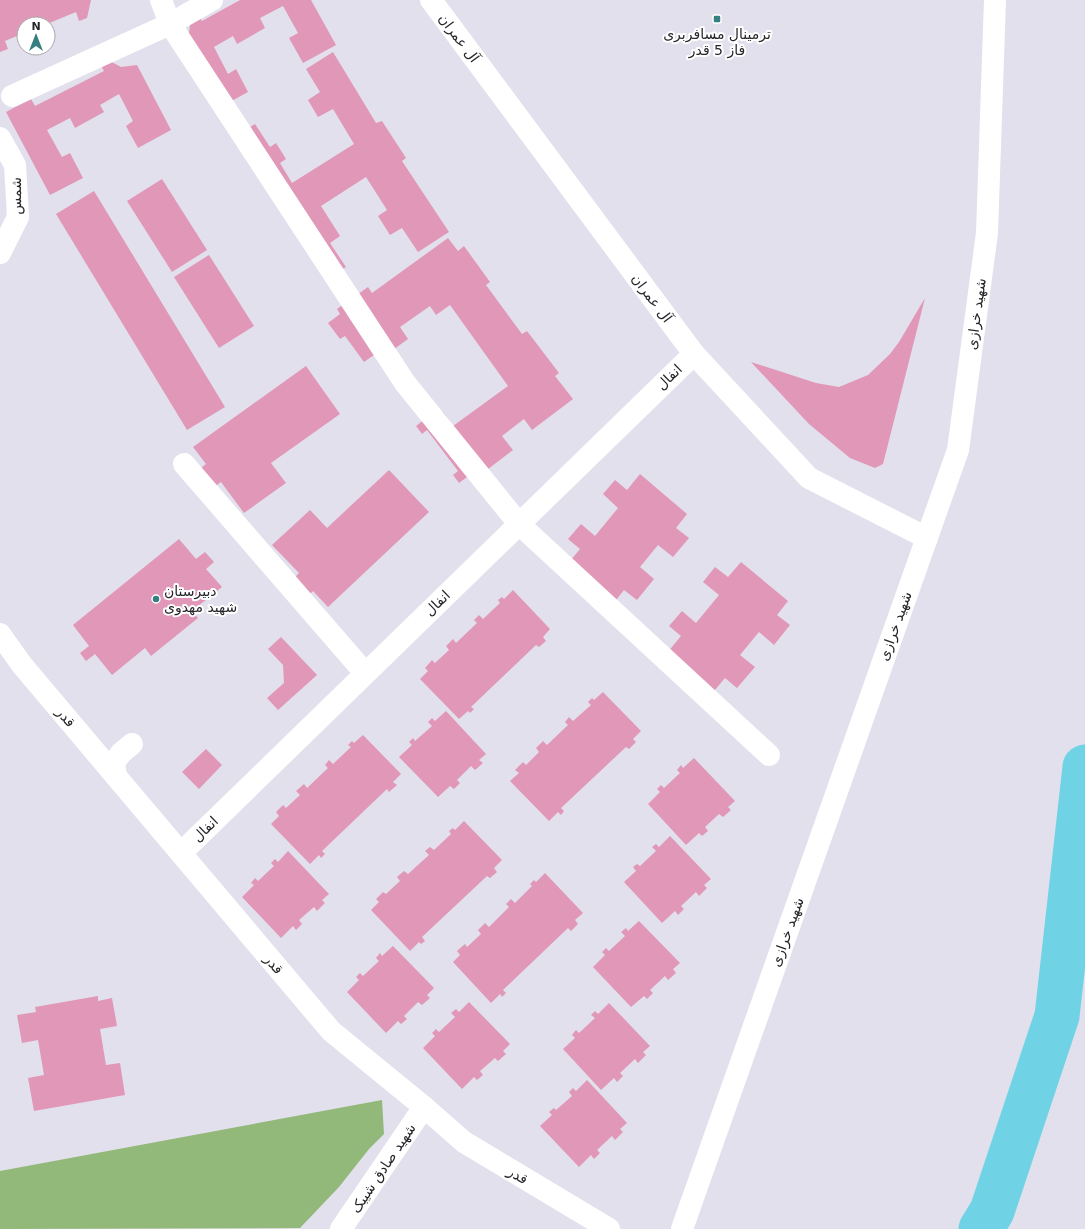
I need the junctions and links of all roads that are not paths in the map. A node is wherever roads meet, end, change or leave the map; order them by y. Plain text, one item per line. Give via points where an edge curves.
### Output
1 (161, 0) edge
2 (212, 0) edge
3 (431, 0) edge
4 (995, 0) edge
5 (170, 24) junction
6 (12, 96) dead end
7 (0, 138) edge
8 (0, 253) edge
9 (694, 354) junction
10 (184, 464) dead end
11 (519, 524) junction
12 (927, 538) junction
13 (0, 634) edge
14 (365, 673) junction
15 (132, 744) dead end
16 (769, 755) dead end
17 (116, 776) junction
18 (181, 853) junction
19 (424, 1107) junction
20 (341, 1229) edge
21 (608, 1229) edge
22 (682, 1229) edge

1 - 5 street
2 - 5 street
3 - 9 street, آل عمران
4 - 12 street, شهید خرازی via 987,233 958,450
5 - 6 street
5 - 11 street via 405,383
7 - 8 street, شمس via 15,165 18,217
9 - 11 street, انفال
9 - 12 street, آل عمران via 810,478
10 - 14 street
11 - 14 street, انفال
11 - 16 street
12 - 22 street, شهید خرازی
13 - 17 street, قدر via 22,665
14 - 18 street, انفال
15 - 17 street via 114,763
17 - 18 street, قدر
18 - 19 street, قدر via 331,1031
19 - 20 street, شهید صادق شیبک
19 - 21 street, قدر via 464,1142

